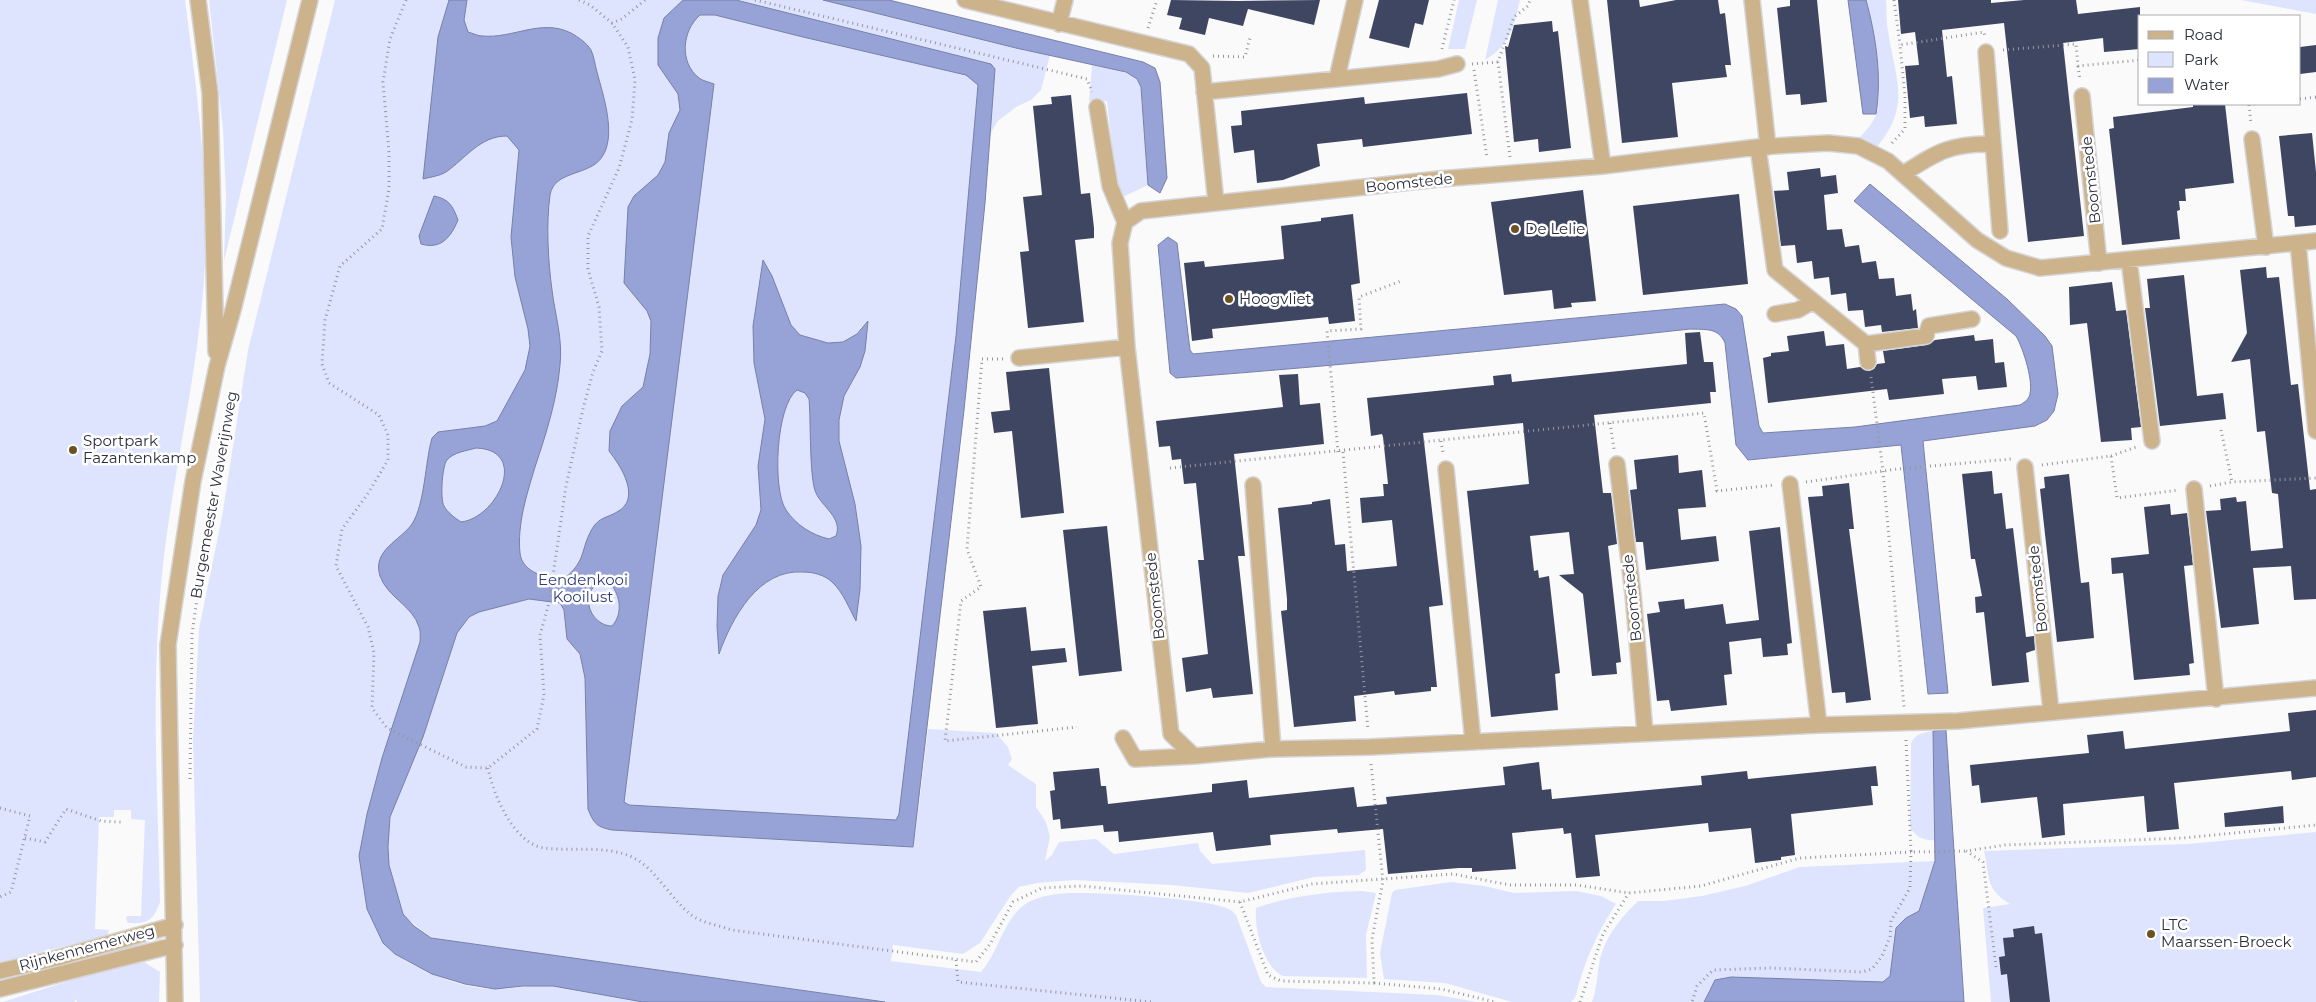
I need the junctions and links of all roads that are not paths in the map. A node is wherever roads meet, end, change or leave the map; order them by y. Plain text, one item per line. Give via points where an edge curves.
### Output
1 (198, 0) edge
2 (310, 0) edge
3 (966, 0) edge
4 (1065, 0) edge
5 (1355, 0) edge
6 (1580, 0) edge
7 (1752, 0) edge
8 (1060, 24) junction
9 (1986, 52) dead end
10 (1457, 64) dead end
11 (1337, 78) junction
12 (1204, 92) junction
13 (2082, 96) dead end
14 (1097, 107) road end
15 (2252, 139) dead end
16 (1993, 144) junction
17 (1763, 147) junction
18 (1603, 166) junction
19 (1903, 174) junction
20 (1216, 203) junction
21 (1125, 222) junction
22 (2000, 231) dead end
23 (2316, 241) edge
24 (2298, 243) junction
25 (2266, 247) junction
26 (2129, 260) junction
27 (2099, 263) junction
28 (1812, 302) junction
29 (1775, 314) dead end
30 (1972, 319) dead end
31 (1866, 344) junction
32 (1127, 347) junction
33 (1018, 358) road end
34 (1868, 362) road end
35 (217, 366) junction
36 (2316, 431) edge
37 (2152, 441) road end
38 (1617, 464) road end
39 (2025, 467) road end
40 (1446, 469) dead end
41 (1790, 484) road end
42 (1254, 485) dead end
43 (2194, 488) road end
44 (2316, 688) edge
45 (2216, 699) junction
46 (2052, 711) junction
47 (1819, 724) junction
48 (1645, 733) junction
49 (1123, 738) dead end
50 (1473, 742) junction
51 (1273, 749) junction
52 (1194, 756) junction
53 (175, 925) junction
54 (175, 945) junction
55 (0, 971) edge
56 (0, 989) edge
57 (176, 1002) edge

1 - 35 street, Burgemeester Waverijnweg via 210,93
2 - 35 street, Burgemeester Waverijnweg
3 - 8 street
4 - 8 street
5 - 11 street
6 - 18 street
7 - 17 street
8 - 12 street via 1189,54 1202,68
9 - 16 street
10 - 11 street via 1438,70
11 - 12 street
12 - 20 street
13 - 27 street, Boomstede
14 - 21 street via 1110,186
15 - 25 street
16 - 19 street via 1967,144 1938,152
16 - 22 street
17 - 18 street, Boomstede
17 - 19 street, Boomstede via 1828,143 1858,146 1888,161
17 - 28 street via 1775,270
18 - 20 street, Boomstede
19 - 27 street, Boomstede via 1977,240 2006,258 2040,268
20 - 21 street, Boomstede via 1141,211
21 - 32 street, Boomstede via 1120,243
23 - 24 street, Boomstede
24 - 25 street, Boomstede
24 - 36 street
25 - 26 street, Boomstede
26 - 27 street, Boomstede
26 - 37 street
28 - 29 street via 1798,310
28 - 31 street
30 - 31 street via 1929,326 1926,336
31 - 34 street
32 - 33 street
32 - 52 street, Boomstede via 1171,734
35 - 53 street, Burgemeester Waverijnweg via 193,481 168,646
38 - 48 street, Boomstede
39 - 46 street, Boomstede
40 - 50 street
41 - 47 street
42 - 51 street
43 - 45 street
44 - 45 street
45 - 46 street
46 - 47 street via 1958,721
47 - 48 street
48 - 50 street
49 - 52 street via 1135,759
50 - 51 street
51 - 52 street
53 - 54 street, Burgemeester Waverijnweg
53 - 55 street, Rijnkennemerweg
54 - 56 street
54 - 57 street, Burgemeester Waverijnweg

